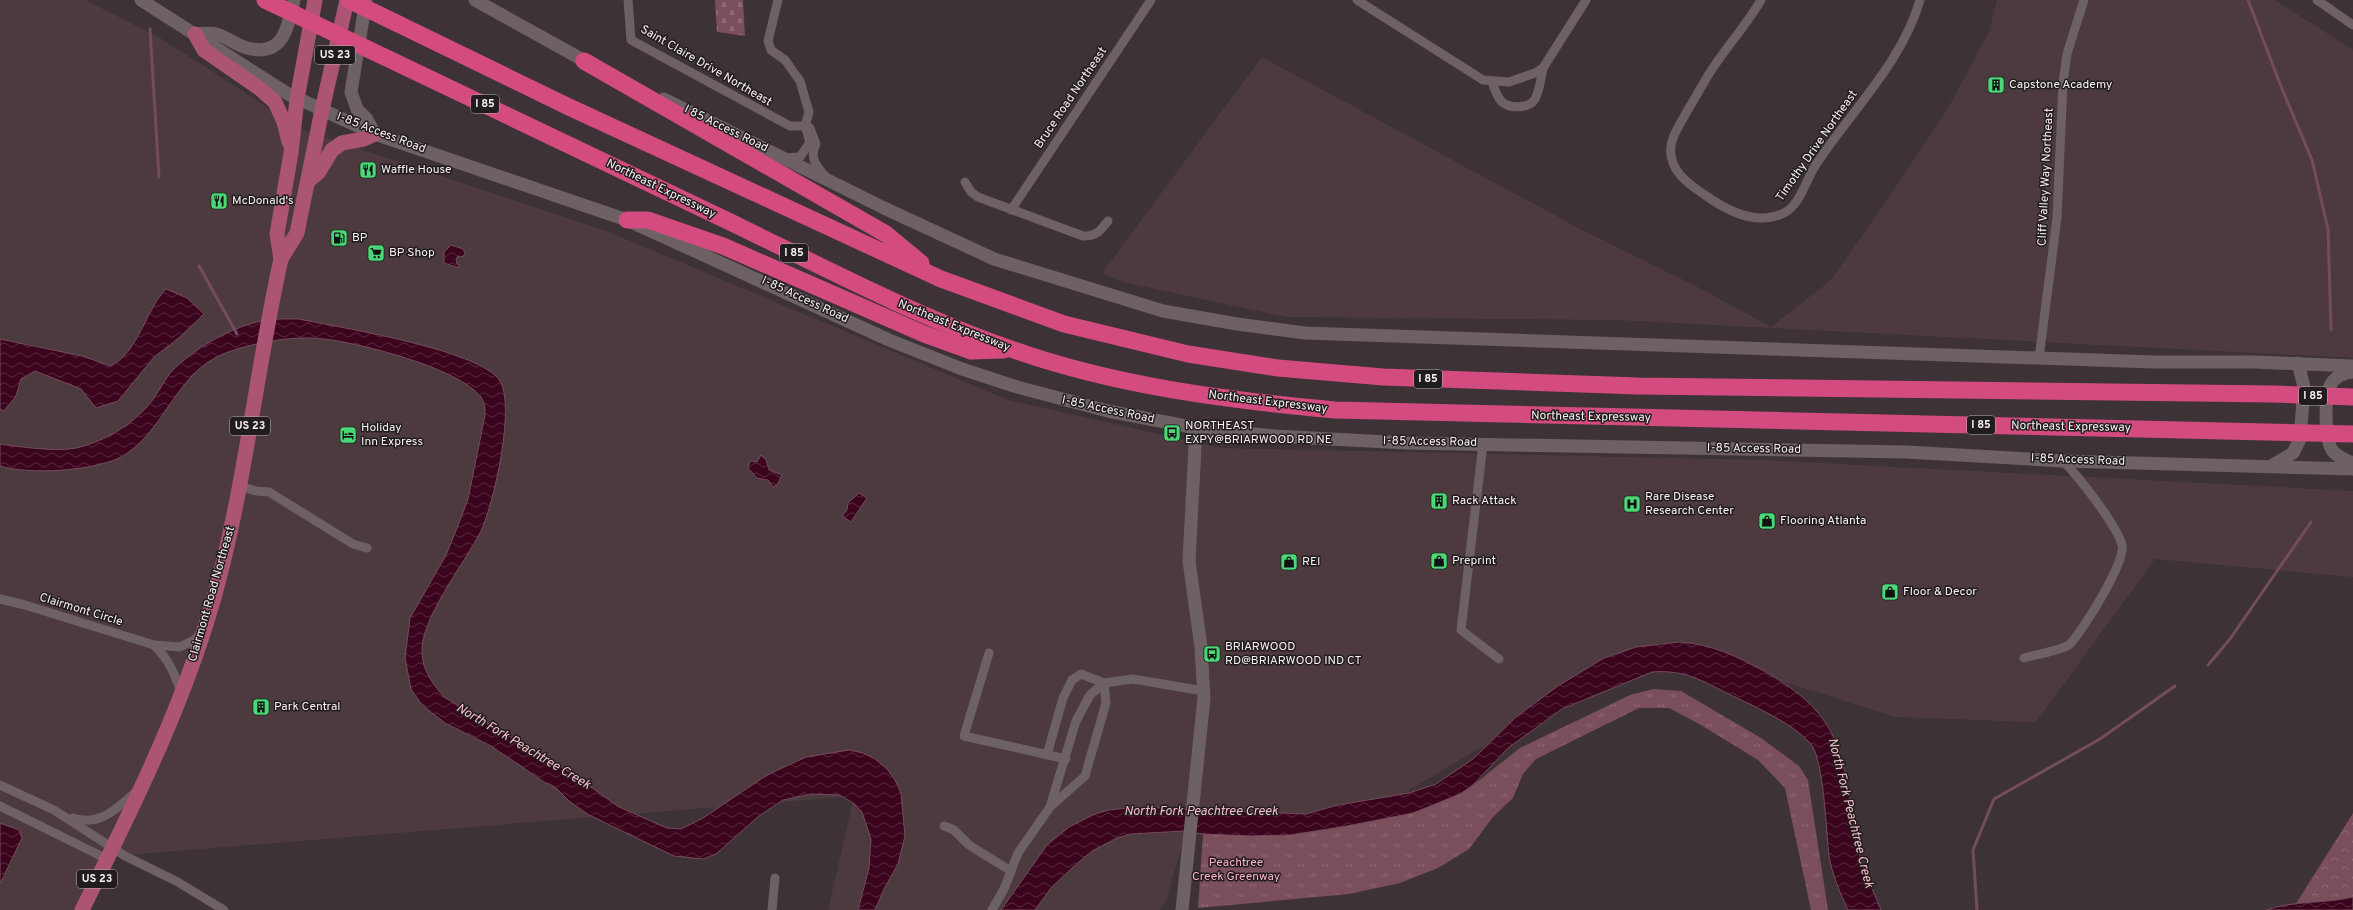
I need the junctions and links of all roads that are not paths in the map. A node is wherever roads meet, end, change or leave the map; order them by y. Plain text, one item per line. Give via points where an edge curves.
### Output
1 (141, 0) edge
2 (266, 0) edge
3 (294, 0) edge
4 (315, 0) edge
5 (348, 0) edge
6 (366, 0) edge
7 (475, 0) edge
8 (628, 0) edge
9 (778, 0) edge
10 (1151, 0) edge
11 (1357, 0) edge
12 (1586, 0) edge
13 (1761, 0) edge
14 (1920, 0) edge
15 (2084, 0) edge
16 (2317, 0) edge
17 (2353, 25) edge
18 (195, 34) junction
19 (584, 61) junction
20 (1543, 68) junction
21 (1492, 81) junction
22 (297, 99) junction
23 (322, 110) junction
24 (805, 126) junction
25 (375, 134) junction
26 (809, 150) junction
27 (292, 153) junction
28 (784, 158) junction
29 (828, 180) junction
30 (308, 181) junction
31 (965, 182) dead end
32 (1011, 210) junction
33 (627, 220) junction
34 (1108, 220) dead end
35 (281, 259) junction
36 (941, 279) junction
37 (1011, 349) junction
38 (2039, 358) junction
39 (2254, 362) junction
40 (2298, 363) junction
41 (2353, 366) edge
42 (2353, 372) edge
43 (2304, 387) junction
44 (2353, 397) edge
45 (1196, 428) junction
46 (2353, 434) edge
47 (1483, 444) junction
48 (2063, 461) junction
49 (2353, 463) edge
50 (2271, 466) junction
51 (2353, 468) edge
52 (239, 486) junction
53 (367, 548) dead end
54 (0, 599) edge
55 (203, 632) junction
56 (154, 645) junction
57 (990, 653) dead end
58 (2024, 658) dead end
59 (1499, 659) dead end
60 (1104, 683) junction
61 (1204, 690) junction
62 (181, 693) junction
63 (1047, 755) junction
64 (1066, 759) junction
65 (0, 785) edge
66 (139, 790) junction
67 (0, 806) edge
68 (1050, 807) junction
69 (54, 810) junction
70 (944, 826) dead end
71 (109, 853) junction
72 (1011, 872) junction
73 (775, 878) dead end
74 (82, 910) edge
75 (224, 910) edge
76 (772, 910) edge
77 (992, 910) edge
78 (1182, 910) edge

1 - 18 main road, I-85 Access Road
2 - 37 highway, Northeast Expressway / I 85 via 888,298
3 - 18 main road via 287,32 282,40 268,48 248,49 216,33
4 - 22 main road, Clairmont Road Northeast / US 23
5 - 23 main road, Clairmont Road Northeast / US 23
5 - 36 highway, I 85 via 569,107
6 - 25 main road via 351,92 357,109 366,118
7 - 19 main road
8 - 24 street, Saint Claire Drive Northeast via 631,40 790,126
9 - 24 street via 768,41 771,50 785,60 800,81 808,112
10 - 32 street, Bruce Road Northeast
11 - 21 street via 1483,80
12 - 20 street
13 - 14 street, Timothy Drive Northeast via 1709,74 1671,146 1672,161 1684,181 1721,206 1748,217 1768,219 1785,213 1797,200 1815,166 1871,90 1900,45
15 - 38 street, Cliff Valley Way Northeast via 2068,54 2063,83 2057,218
16 - 17 street
18 - 22 main road, I-85 Access Road
18 - 27 main road via 204,50 275,102 284,122
19 - 28 main road, I 85 Access Road
19 - 36 highway via 886,234
20 - 21 street via 1509,82
20 - 21 street via 1535,99 1526,106 1513,106 1502,102
22 - 23 main road, I-85 Access Road
22 - 27 main road, Clairmont Road Northeast / US 23
23 - 25 main road, I-85 Access Road
23 - 30 main road, Clairmont Road Northeast / US 23
24 - 26 street via 810,128 816,144
25 - 30 main road via 342,143 332,150 318,173
25 - 33 main road, I-85 Access Road
26 - 28 street via 800,157
26 - 29 street via 814,164
27 - 35 main road, Clairmont Road Northeast / US 23 via 277,234
28 - 29 main road, I 85 Access Road
29 - 38 main road, I 85 Access Road via 994,259 1163,311 1286,332
30 - 35 main road, Clairmont Road Northeast / US 23 via 297,233
31 - 32 street via 971,192 978,197
32 - 34 street via 1083,236 1099,233
33 - 37 highway via 648,220 722,246 924,334 971,351
33 - 45 main road, I-85 Access Road via 889,340 962,369 1085,406
35 - 52 main road, Clairmont Road Northeast / US 23
36 - 44 highway, I 85 via 1020,309 1105,335 1188,354 1293,370 1383,377 1638,386
37 - 46 highway, Northeast Expressway / I 85 via 1114,377 1189,393 1256,403 1335,410
38 - 39 main road via 2162,363
39 - 40 main road
39 - 43 main road via 2288,371 2297,377
40 - 41 main road
40 - 43 main road
42 - 49 main road via 2340,375 2330,384 2327,393 2327,440 2336,454
43 - 50 main road via 2298,446 2293,453
45 - 47 main road, I-85 Access Road via 1275,436
45 - 61 main road via 1189,561
47 - 48 main road, I-85 Access Road via 1906,452
47 - 59 street via 1461,630
48 - 50 main road, I-85 Access Road
48 - 58 street via 2084,485 2123,546 2120,563 2111,583 2070,644
50 - 51 main road, I-85 Access Road
52 - 53 street via 269,492 353,544
52 - 55 main road, Clairmont Road Northeast / US 23 via 217,584
54 - 56 street, Clairmont Circle
55 - 56 street, Clairmont Circle via 180,647
55 - 62 main road, Clairmont Road Northeast / US 23
56 - 62 street via 173,668
57 - 63 street via 964,736
60 - 61 street via 1133,679
60 - 63 street via 1081,674 1072,680
60 - 64 street via 1090,695 1076,721
60 - 68 street via 1106,703 1085,776
61 - 78 main road via 1203,721
62 - 66 main road, Clairmont Road Northeast / US 23
63 - 64 street
64 - 68 street
65 - 69 street
66 - 69 street via 107,815 94,820 79,820
66 - 71 main road, Clairmont Road Northeast / US 23
67 - 71 street
68 - 72 street via 1018,853
69 - 71 street
70 - 72 street via 954,830 969,845
71 - 74 main road, Clairmont Road Northeast / US 23
71 - 75 street
72 - 77 street
73 - 76 street

